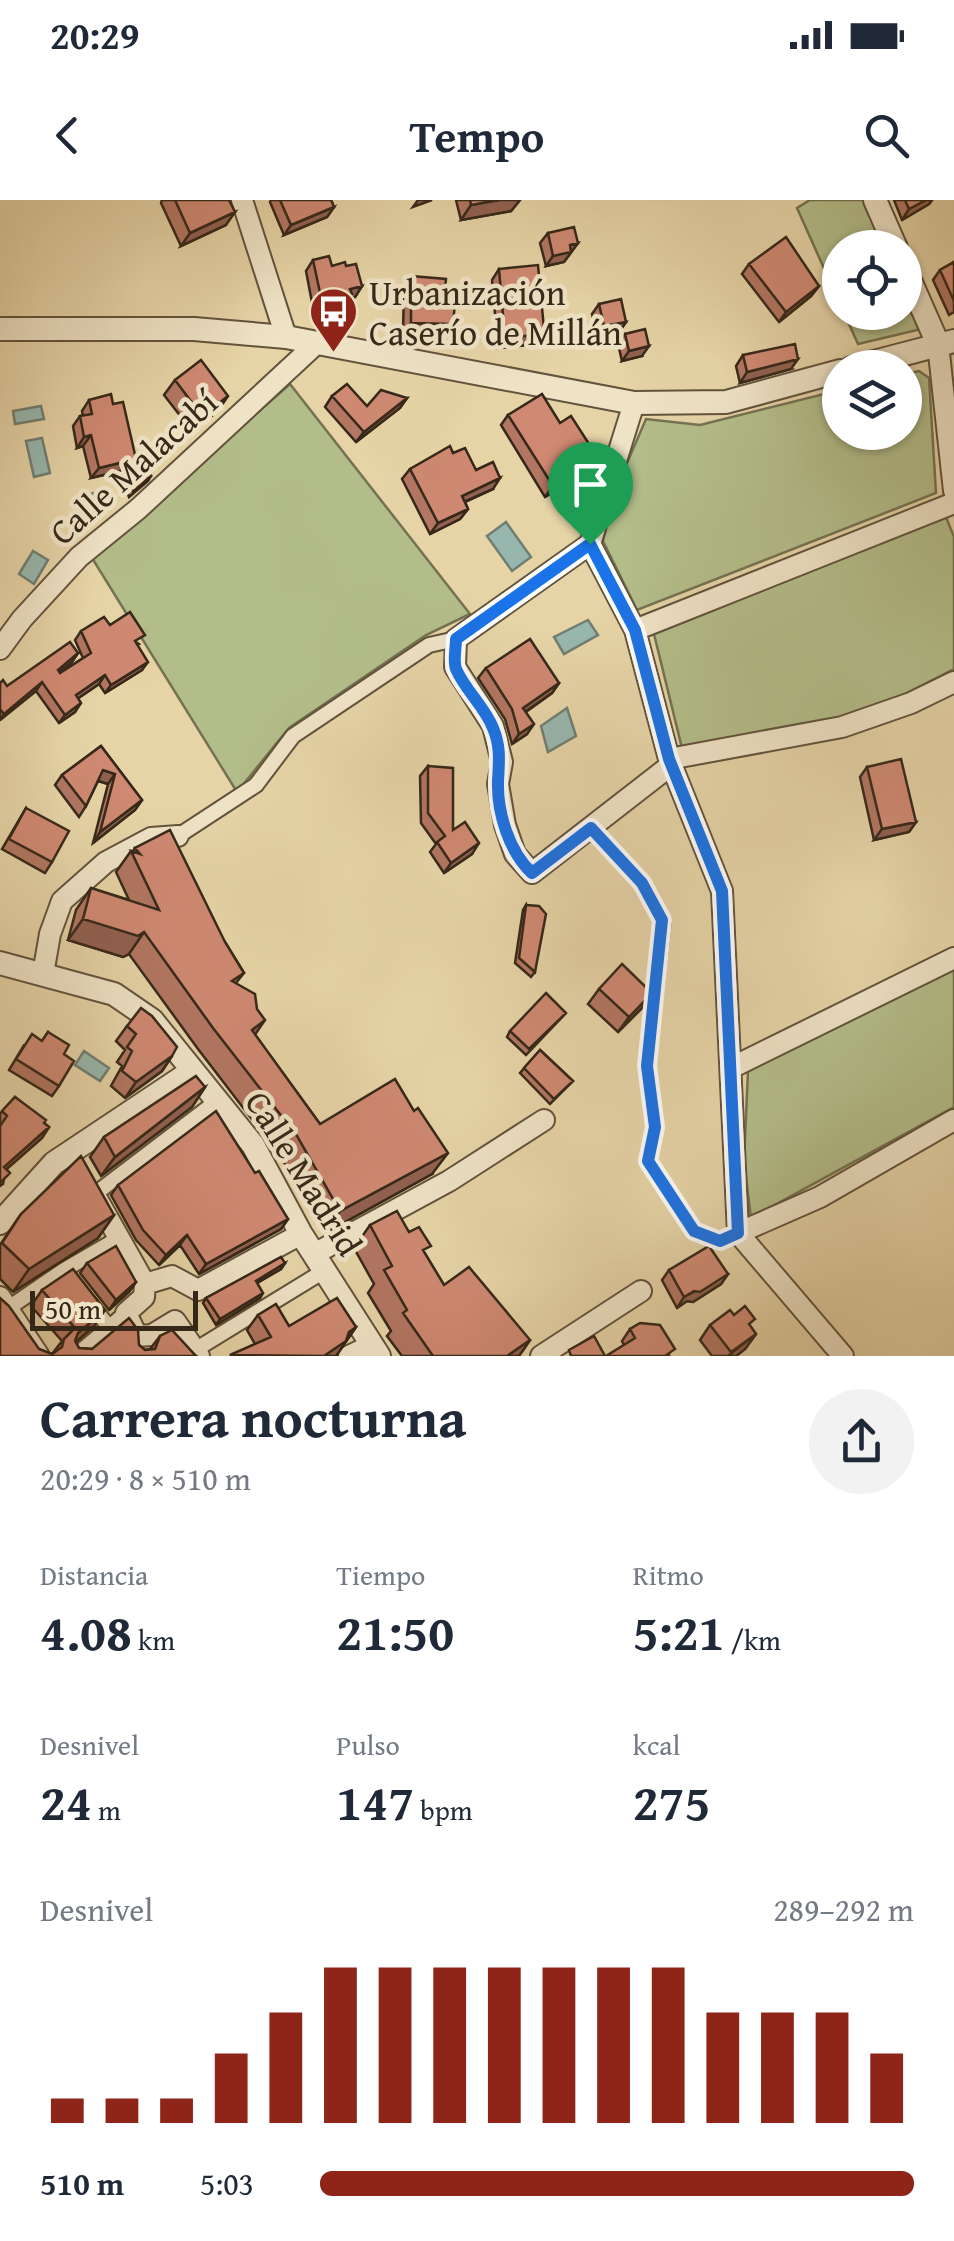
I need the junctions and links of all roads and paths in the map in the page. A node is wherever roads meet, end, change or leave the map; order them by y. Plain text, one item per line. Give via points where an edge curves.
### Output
1 (242, 200) edge
2 (875, 200) edge
3 (888, 230) edge
4 (922, 300) edge
5 (0, 330) edge
6 (286, 337) junction
7 (318, 342) junction
8 (946, 343) edge
9 (920, 350) edge
10 (822, 376) edge
11 (634, 403) junction
12 (954, 491) edge
13 (954, 503) edge
14 (590, 544) junction
15 (635, 630) junction
16 (456, 639) junction
17 (0, 649) edge
18 (954, 682) edge
19 (670, 762) junction
20 (591, 828) junction
21 (178, 836) joint
22 (954, 958) edge
23 (0, 963) edge
24 (43, 974) junction
25 (731, 1068) junction
26 (192, 1071) junction
27 (217, 1101) junction
28 (544, 1120) dead end
29 (954, 1120) edge
30 (83, 1173) junction
31 (0, 1223) edge
32 (738, 1233) junction
33 (119, 1238) junction
34 (313, 1253) junction
35 (64, 1270) junction
36 (144, 1284) junction
37 (641, 1291) dead end
38 (5, 1302) edge
39 (118, 1320) junction
40 (152, 1335) junction
41 (375, 1350) edge
42 (197, 1353) edge
43 (39, 1356) edge
44 (75, 1356) edge
45 (138, 1356) edge
46 (350, 1356) edge
47 (540, 1356) edge
48 (843, 1356) edge

1 - 6 street
2 - 3 street
4 - 8 street
5 - 6 street via 194,328
6 - 7 street
7 - 11 street
7 - 17 street, Calle Malacabí via 79,557
8 - 9 street
8 - 12 street
10 - 11 street via 726,402
11 - 14 street
13 - 15 street
14 - 15 street
14 - 16 street
15 - 19 street
16 - 20 street via 455,666 493,726 515,854 532,873
16 - 21 street via 429,645 292,736 256,786
18 - 19 street via 842,727
19 - 20 street
19 - 25 street via 722,891
20 - 32 street via 642,883 662,920 647,1066 655,1127 648,1161 694,1231 720,1241
21 - 24 street via 151,838 106,862 62,901
22 - 25 street
23 - 24 street, Calle Madrid
24 - 26 street, Calle Madrid via 114,994 152,1020
25 - 32 street
26 - 27 street, Calle Madrid
26 - 30 street
27 - 30 street
27 - 34 street, Calle Madrid via 254,1145
28 - 34 street via 449,1181
29 - 32 street via 820,1196
30 - 31 street via 54,1163
30 - 33 street
32 - 48 street
33 - 35 street
33 - 36 street
34 - 36 street via 198,1290 172,1276
34 - 41 street, Calle Madrid
34 - 42 street
35 - 38 street
35 - 39 street
36 - 39 street via 144,1297
37 - 47 street
38 - 43 street
39 - 40 street via 138,1336
39 - 44 street
40 - 42 street via 175,1321
40 - 45 street via 138,1346
41 - 46 street

